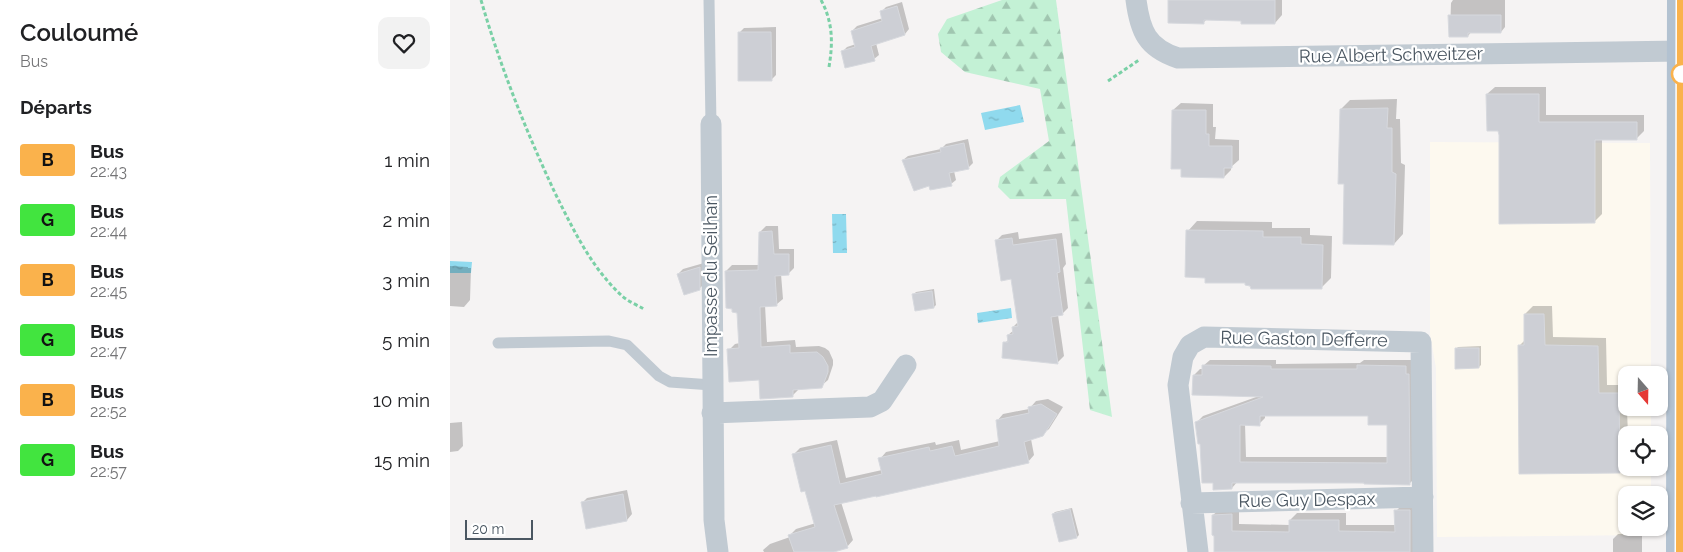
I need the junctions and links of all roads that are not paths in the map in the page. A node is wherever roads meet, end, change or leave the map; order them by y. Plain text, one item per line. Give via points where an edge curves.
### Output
1 (709, 0) edge
2 (1136, 0) edge
3 (1681, 0) edge
4 (1682, 63) edge
5 (711, 124) joint
6 (498, 343) dead end
7 (906, 365) dead end
8 (712, 385) junction
9 (712, 413) junction
10 (1423, 498) junction
11 (1191, 503) junction
12 (718, 552) edge
13 (1198, 552) edge
14 (1423, 552) edge
15 (1680, 552) edge

1 - 5 lane, Impasse du Seilhan
2 - 4 street, Rue Albert Schweitzer via 1145,36 1158,50 1178,58
3 - 4 main road
4 - 15 main road
5 - 8 street, Impasse du Seilhan
6 - 8 lane via 609,341 627,345 670,382
7 - 9 street via 882,401 870,408
8 - 9 street, Impasse du Seilhan
9 - 12 street, Impasse du Seilhan via 714,520
10 - 11 street, Rue Guy Despax
10 - 11 street, Rue Gaston Defferre via 1421,342 1204,337 1190,345 1183,357 1178,385
10 - 14 street, Rue Gaston Defferre
11 - 13 street, Rue Gaston Defferre

